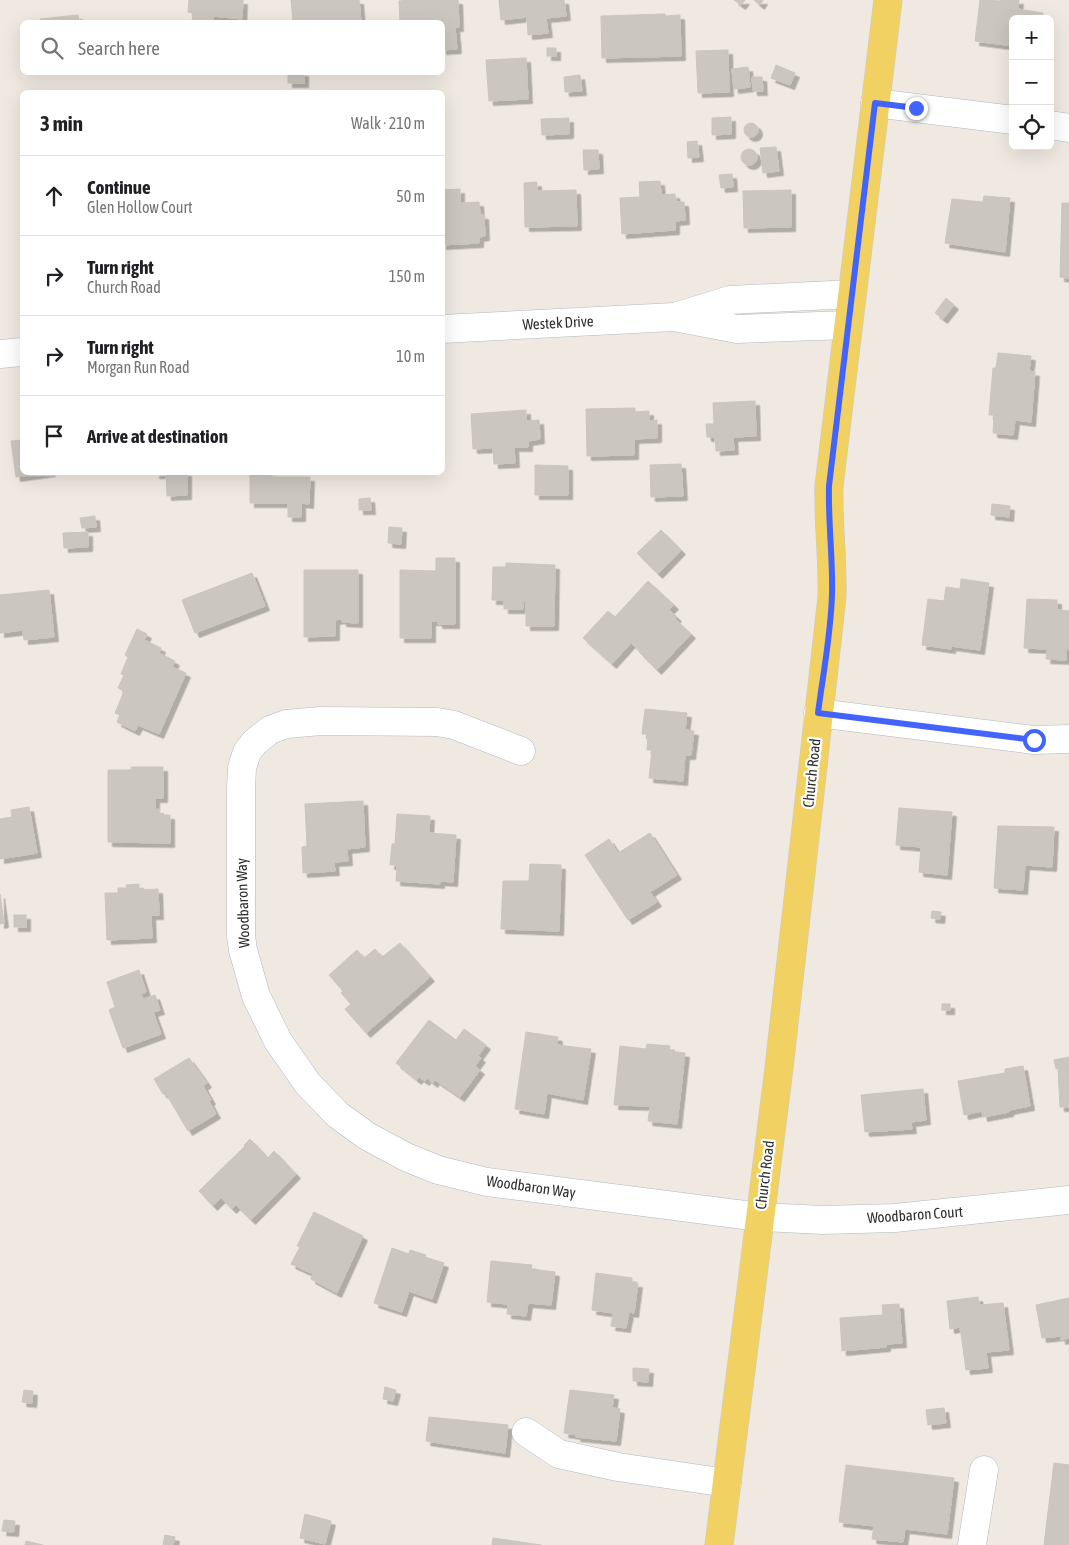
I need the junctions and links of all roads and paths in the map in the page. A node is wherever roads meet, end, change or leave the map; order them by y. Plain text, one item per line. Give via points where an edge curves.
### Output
1 (888, 0) edge
2 (875, 103) junction
3 (1009, 120) edge
4 (1054, 126) edge
5 (1069, 128) edge
6 (852, 294) junction
7 (674, 317) junction
8 (848, 325) junction
9 (445, 329) edge
10 (20, 352) edge
11 (0, 354) edge
12 (818, 713) junction
13 (1069, 739) edge
14 (521, 751) dead end
15 (1069, 1200) edge
16 (760, 1217) junction
17 (526, 1432) dead end
18 (984, 1470) dead end
19 (727, 1483) junction
20 (719, 1545) edge
21 (972, 1545) edge

1 - 2 main road, Church Road
2 - 3 street
2 - 6 main road, Church Road
4 - 5 street
6 - 7 street, Westek Drive via 730,300
6 - 8 main road, Church Road
7 - 8 street, Westek Drive via 737,329
7 - 9 street, Westek Drive
8 - 12 main road, Church Road via 829,486 832,597
10 - 11 street
12 - 13 street via 1034,740
12 - 16 main road, Church Road
14 - 16 street, Woodbaron Way via 454,725 437,722 286,724 270,730 255,742 247,752 242,768 241,936 256,996 278,1041 308,1084 338,1115 366,1136 438,1170 487,1182
15 - 16 street, Woodbaron Court via 895,1218 823,1220
16 - 19 main road, Church Road
17 - 19 street via 558,1454 618,1467
18 - 21 street
19 - 20 main road, Church Road

